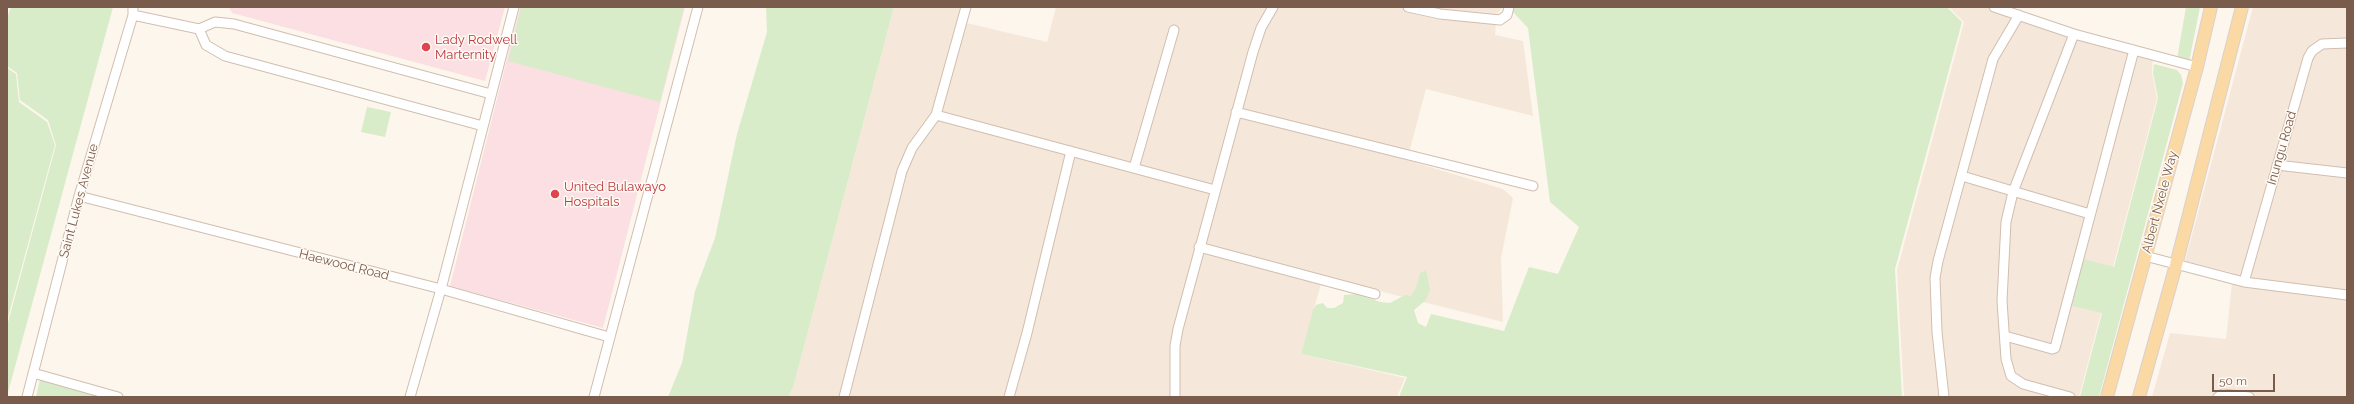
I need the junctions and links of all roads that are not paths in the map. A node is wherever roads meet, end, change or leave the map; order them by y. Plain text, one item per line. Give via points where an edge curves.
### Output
1 (514, 7) edge
2 (698, 7) edge
3 (966, 7) edge
4 (1273, 7) edge
5 (1408, 7) edge
6 (1509, 7) edge
7 (1994, 7) edge
8 (2211, 7) edge
9 (2242, 7) edge
10 (133, 11) edge
11 (2019, 15) junction
12 (200, 29) junction
13 (1174, 30) dead end
14 (2074, 34) junction
15 (2347, 43) edge
16 (2134, 50) junction
17 (2197, 67) junction
18 (491, 94) junction
19 (1236, 112) junction
20 (936, 115) junction
21 (483, 126) junction
22 (1071, 151) junction
23 (2277, 166) junction
24 (1134, 168) junction
25 (2347, 173) edge
26 (1962, 176) junction
27 (1533, 186) dead end
28 (1215, 190) junction
29 (2012, 192) junction
30 (79, 196) junction
31 (2090, 214) junction
32 (1200, 247) junction
33 (2145, 256) junction
34 (2176, 265) junction
35 (2244, 282) junction
36 (441, 289) junction
37 (1375, 294) dead end
38 (2347, 295) edge
39 (2005, 336) junction
40 (609, 337) junction
41 (33, 374) junction
42 (2057, 395) edge
43 (27, 397) edge
44 (118, 397) edge
45 (410, 397) edge
46 (594, 397) edge
47 (844, 397) edge
48 (1008, 397) edge
49 (1175, 397) edge
50 (1944, 397) edge
51 (2070, 397) edge
52 (2107, 397) edge
53 (2139, 397) edge
54 (2218, 397) edge
55 (2249, 397) edge

1 - 18 street
2 - 40 street
3 - 20 street
4 - 19 street via 1261,28
5 - 6 street via 1440,14 1494,20 1504,18
7 - 11 street
8 - 17 main road, Albert Nxele Way
9 - 34 main road
10 - 12 street
10 - 30 street, Saint Lukes Avenue
11 - 14 street
11 - 26 street via 1993,59
12 - 18 street via 215,22 234,24
12 - 21 street via 206,45 225,56
13 - 24 street
14 - 16 street
14 - 29 street
15 - 23 street, Inungu Road via 2322,44 2312,51 2308,58
16 - 17 street
16 - 31 street
17 - 33 main road, Albert Nxele Way
18 - 21 street
19 - 27 street
19 - 28 street
20 - 22 street
20 - 47 street via 912,148 902,172
21 - 36 street
22 - 24 street
22 - 48 street via 1027,333
23 - 25 street
23 - 35 street, Inungu Road
24 - 28 street
26 - 29 street
26 - 50 street via 1935,278 1937,332
28 - 32 street
29 - 31 street
29 - 39 street via 2006,222 2003,261
30 - 36 street, Haewood Road
30 - 41 street, Saint Lukes Avenue
31 - 39 street via 2055,348
32 - 37 street
32 - 49 street via 1177,336
33 - 34 street
33 - 52 main road, Albert Nxele Way
34 - 35 street
34 - 53 main road
35 - 38 street
36 - 40 street, Haewood Road
36 - 45 street
39 - 42 street via 2006,359 2011,376 2024,384
40 - 46 street
41 - 43 street, Saint Lukes Avenue
41 - 44 street
42 - 51 street
54 - 55 street via 2223,394

